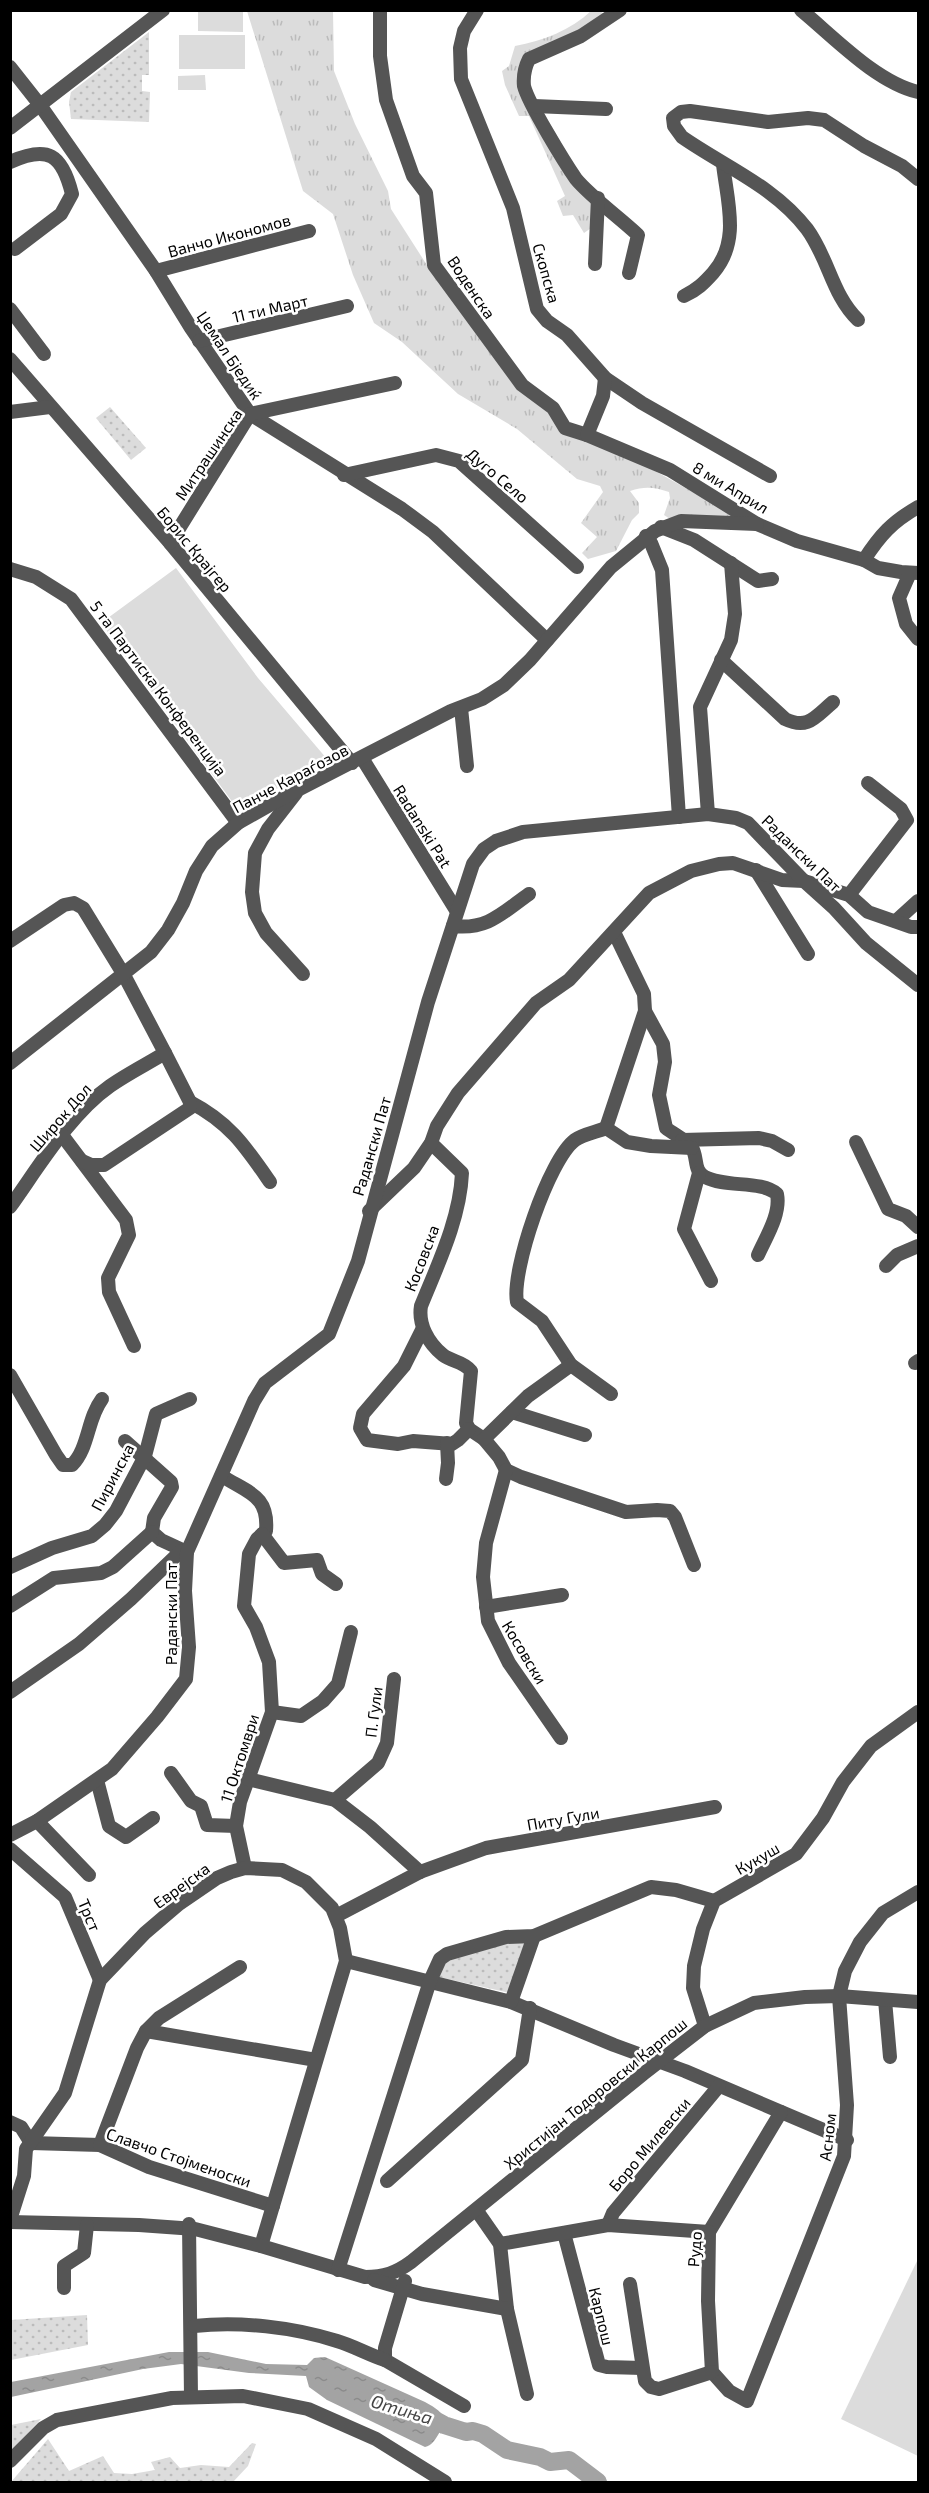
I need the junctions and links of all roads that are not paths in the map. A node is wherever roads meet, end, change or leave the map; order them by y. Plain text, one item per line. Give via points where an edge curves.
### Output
1 (380, 10) edge
2 (477, 10) edge
3 (620, 10) edge
4 (801, 10) edge
5 (155, 13) edge
6 (10, 67) edge
7 (918, 93) edge
8 (40, 105) junction
9 (534, 106) junction
10 (606, 109) dead end
11 (10, 128) edge
12 (10, 162) edge
13 (723, 164) junction
14 (918, 179) edge
15 (598, 198) junction
16 (309, 231) dead end
17 (15, 249) dead end
18 (595, 264) dead end
19 (156, 271) junction
20 (629, 273) dead end
21 (684, 296) dead end
22 (347, 306) dead end
23 (10, 309) edge
24 (858, 320) dead end
25 (199, 341) junction
26 (44, 354) dead end
27 (10, 359) edge
28 (604, 378) junction
29 (395, 383) dead end
30 (50, 407) junction
31 (10, 412) edge
32 (250, 414) junction
33 (587, 435) junction
34 (344, 475) junction
35 (770, 476) dead end
36 (918, 507) edge
37 (757, 524) junction
38 (662, 527) junction
39 (646, 536) junction
40 (170, 543) junction
41 (864, 560) junction
42 (731, 563) junction
43 (577, 567) dead end
44 (10, 569) edge
45 (914, 573) edge
46 (772, 579) dead end
47 (918, 639) edge
48 (548, 640) junction
49 (721, 660) junction
50 (833, 702) dead end
51 (461, 708) junction
52 (357, 761) junction
53 (466, 766) dead end
54 (868, 783) dead end
55 (299, 790) junction
56 (708, 814) junction
57 (679, 817) junction
58 (238, 824) junction
59 (756, 870) junction
60 (804, 881) junction
61 (529, 894) dead end
62 (849, 895) junction
63 (918, 901) edge
64 (456, 910) junction
65 (868, 912) junction
66 (896, 921) junction
67 (453, 926) junction
68 (918, 927) edge
69 (614, 932) junction
70 (10, 941) edge
71 (866, 943) junction
72 (808, 954) dead end
73 (303, 974) dead end
74 (124, 975) junction
75 (918, 985) edge
76 (645, 1011) junction
77 (165, 1053) junction
78 (10, 1063) edge
79 (190, 1102) junction
80 (606, 1128) junction
81 (62, 1135) junction
82 (856, 1142) dead end
83 (431, 1143) junction
84 (687, 1144) junction
85 (788, 1150) dead end
86 (82, 1161) junction
87 (699, 1173) junction
88 (270, 1182) dead end
89 (10, 1207) edge
90 (369, 1211) junction
91 (918, 1227) edge
92 (918, 1246) edge
93 (758, 1255) dead end
94 (886, 1266) dead end
95 (711, 1281) dead end
96 (422, 1330) junction
97 (134, 1346) dead end
98 (571, 1365) junction
99 (10, 1375) edge
100 (611, 1394) dead end
101 (102, 1399) dead end
102 (190, 1399) dead end
103 (512, 1412) junction
104 (469, 1428) junction
105 (585, 1435) dead end
106 (484, 1439) junction
107 (126, 1442) dead end
108 (447, 1443) junction
109 (145, 1456) junction
110 (507, 1470) junction
111 (222, 1476) junction
112 (446, 1479) dead end
113 (152, 1532) junction
114 (262, 1534) junction
115 (184, 1551) junction
116 (694, 1565) dead end
117 (10, 1567) edge
118 (336, 1584) dead end
119 (562, 1594) dead end
120 (10, 1606) edge
121 (486, 1606) junction
122 (351, 1632) dead end
123 (394, 1678) dead end
124 (10, 1692) edge
125 (272, 1712) junction
126 (918, 1712) edge
127 (561, 1738) dead end
128 (171, 1773) dead end
129 (248, 1779) junction
130 (97, 1780) junction
131 (335, 1800) junction
132 (715, 1807) dead end
133 (153, 1818) dead end
134 (37, 1821) junction
135 (236, 1826) junction
136 (10, 1835) edge
137 (10, 1849) edge
138 (245, 1868) junction
139 (420, 1872) junction
140 (89, 1875) dead end
141 (918, 1893) edge
142 (714, 1901) junction
143 (336, 1916) junction
144 (534, 1936) junction
145 (346, 1961) junction
146 (240, 1967) dead end
147 (100, 1980) junction
148 (430, 1981) junction
149 (839, 1996) junction
150 (885, 2000) junction
151 (511, 2002) junction
152 (918, 2002) edge
153 (530, 2008) junction
154 (705, 2026) junction
155 (146, 2031) junction
156 (890, 2057) dead end
157 (316, 2060) junction
158 (659, 2062) junction
159 (719, 2086) junction
160 (781, 2112) junction
161 (10, 2122) edge
162 (847, 2140) junction
163 (31, 2143) junction
164 (100, 2145) junction
165 (387, 2181) dead end
166 (273, 2206) junction
167 (477, 2211) junction
168 (12, 2219) edge
169 (87, 2225) junction
170 (608, 2225) junction
171 (192, 2227) junction
172 (709, 2232) junction
173 (564, 2233) junction
174 (262, 2244) junction
175 (500, 2244) junction
176 (411, 2262) junction
177 (339, 2268) junction
178 (365, 2277) junction
179 (630, 2284) dead end
180 (64, 2288) dead end
181 (403, 2288) junction
182 (507, 2309) junction
183 (192, 2333) junction
184 (385, 2360) junction
185 (642, 2368) junction
186 (712, 2372) junction
187 (527, 2394) dead end
188 (194, 2397) junction
189 (464, 2406) dead end
190 (10, 2461) edge
191 (445, 2482) edge

1 - 33 street, Воденска via 380,56 386,100 413,176 426,193 434,264 522,384 554,408 565,428
2 - 28 street, Скопска via 462,39 461,79 513,208 537,309 567,335
3 - 9 street via 581,36 529,59 525,87
4 - 7 street via 878,73
5 - 8 street
6 - 8 street, Џемал Бједиќ
8 - 11 street
8 - 19 street, Џемал Бједиќ
9 - 10 street
9 - 15 street via 577,179
12 - 17 street via 31,153 48,154 59,163 72,194 61,214
13 - 14 street via 682,137 673,117 690,111 757,121 824,120
13 - 21 street via 731,224 729,248 704,283
13 - 24 street via 769,191 795,214 816,242 839,298
15 - 18 street
15 - 20 street via 638,235
16 - 19 street, Ванчо Икономов
19 - 25 street, Џемал Бједиќ
22 - 25 street, 11 ти Март
23 - 26 street
25 - 32 street, Џемал Бједиќ
27 - 30 street, Борис Крајгер
28 - 33 street via 603,396
28 - 35 street, Скопска
29 - 32 street, Митрашинска
30 - 31 street
30 - 40 street, Борис Крајгер
32 - 34 street, Џемал Бједиќ
32 - 40 street, Митрашинска
33 - 37 street, 8 ми Април via 669,470
34 - 43 street, Дуго Село via 436,455 459,461
34 - 48 street, Џемал Бједиќ via 433,532
36 - 41 street via 879,536
37 - 38 street via 681,522
37 - 41 street, 8 ми Април via 797,541
38 - 39 street
38 - 42 street via 694,540
39 - 48 street, Панче Караѓозов via 611,567
39 - 57 street via 662,570
40 - 52 street, Борис Крајгер
41 - 45 street, 8 ми Април via 878,568
42 - 46 street via 758,581
42 - 49 street via 735,614 731,640
44 - 58 street, 5 та Партиска Конференција via 36,577 71,599
45 - 47 street via 899,598 906,624
48 - 51 street, Панче Караѓозов via 504,686
49 - 50 street via 785,719 797,725 806,724
49 - 56 street via 700,707
51 - 52 street, Панче Караѓозов
51 - 53 street
52 - 55 street, Панче Караѓозов
52 - 64 street, Radanski Pat
54 - 62 street via 901,809 907,820
55 - 58 street, Панче Караѓозов
55 - 73 street via 268,829 255,853 252,892 255,913 266,933
56 - 57 street, Радански Пат
56 - 60 street, Радански Пат via 748,823
57 - 64 street, Радански Пат via 509,835 484,849 473,864
58 - 74 street, Панче Караѓозов via 213,846 195,871 168,930 151,952
59 - 60 street via 782,880
59 - 69 street via 733,863 691,871 649,892
59 - 72 street
60 - 62 street
60 - 71 street, Радански Пат
61 - 67 street via 488,924
62 - 65 street
63 - 66 street
64 - 67 street, Радански Пат
65 - 66 street
65 - 71 street
66 - 68 street
67 - 90 street, Радански Пат
69 - 76 street via 644,994
69 - 83 street via 569,980 536,1003 458,1093
70 - 74 street via 64,905 74,903 83,908
71 - 75 street, Радански Пат
74 - 77 street
74 - 78 street, Панче Караѓозов
76 - 80 street
76 - 84 street via 663,1044 665,1062 659,1095 666,1128
77 - 79 street
77 - 81 street, Широк Дол via 108,1087
79 - 86 street via 190,1108 182,1114 104,1166
79 - 88 street via 214,1114 238,1137
80 - 84 street via 627,1142 651,1146
80 - 98 street via 576,1139 548,1179 523,1252 515,1292 517,1302 542,1321
81 - 86 street
81 - 89 street, Широк Дол
82 - 91 street via 888,1209 906,1215
83 - 90 street via 414,1168
83 - 96 street, Косовска via 462,1173 453,1220 421,1306
84 - 85 street via 759,1138
84 - 87 street
86 - 97 street via 129,1228 108,1284
87 - 93 street via 734,1185 771,1188 777,1194 773,1223
87 - 95 street via 684,1229
90 - 111 street, Радански Пат via 358,1261 329,1335 265,1383
92 - 94 street via 897,1255
96 - 104 street via 442,1355 466,1364 471,1371 466,1423
96 - 108 street via 404,1366 363,1414 360,1428 368,1440
98 - 100 street
98 - 103 street
99 - 101 street via 63,1464 72,1465 79,1458 94,1409
102 - 109 street, Пиринска via 156,1414
103 - 105 street
103 - 106 street
104 - 106 street
104 - 108 street via 455,1443
106 - 110 street
107 - 109 street
108 - 112 street
109 - 113 street via 172,1487 154,1518
109 - 117 street, Пиринска via 116,1511 92,1536
110 - 116 street via 626,1512 670,1511
110 - 121 street, Косовски via 486,1543
111 - 114 street, 11 Октомври via 262,1501 267,1515 266,1531
111 - 115 street, Радански Пат
113 - 115 street
113 - 120 street via 102,1573 54,1578
114 - 118 street via 284,1563 317,1560 322,1575
114 - 125 street, 11 Октомври via 249,1554 244,1606 269,1662
115 - 124 street via 79,1644
115 - 130 street, Радански Пат via 189,1647 186,1678 112,1769
119 - 121 street
121 - 127 street, Косовски via 488,1621 510,1663
122 - 125 street via 338,1684 323,1701 302,1716
123 - 131 street, П. Гули via 387,1743 378,1763
125 - 129 street, 11 Октомври
126 - 142 street, Кукуш via 871,1746 796,1854
128 - 135 street via 191,1801 201,1806 207,1825
129 - 131 street
129 - 135 street, 11 Октомври
130 - 133 street via 109,1826 126,1837
130 - 134 street, Радански Пат
131 - 139 street
132 - 139 street, Питу Гули via 486,1848
134 - 136 street, Радански Пат
134 - 140 street
135 - 138 street, 11 Октомври
137 - 147 street, Трст via 65,1897
138 - 143 street, Еврејска via 282,1870 295,1876 319,1894
138 - 147 street, Еврејска via 217,1878 179,1904
139 - 143 street, Питу Гули
141 - 149 street, Асном via 883,1913 860,1942 845,1971
142 - 144 street via 651,1887
142 - 154 street via 694,1966 693,1988
143 - 145 street, Еврејска
144 - 148 street via 506,1937 447,1954
144 - 151 street
145 - 148 street
145 - 157 street, Еврејска
146 - 155 street via 159,2018
147 - 163 street, Еврејска via 64,2093
148 - 151 street
148 - 177 street
149 - 150 street, Христијан Тодоровски Карпош
149 - 154 street, Христијан Тодоровски Карпош via 754,2003
149 - 162 street, Асном
150 - 152 street, Христијан Тодоровски Карпош
150 - 156 street
151 - 153 street
153 - 158 street
153 - 165 street via 522,2060
154 - 158 street, Христијан Тодоровски Карпош
155 - 157 street
155 - 164 street
157 - 166 street, Еврејска
158 - 159 street
158 - 167 street, Христијан Тодоровски Карпош
159 - 160 street
159 - 170 street, Боро Милевски via 613,2213
160 - 162 street
160 - 172 street, Рудо
161 - 163 street via 21,2127
162 - 186 street, Асном via 838,2175 747,2401 729,2391
163 - 164 street, Славчо Стојменоски
163 - 168 street via 26,2149 24,2176
164 - 166 street, Славчо Стојменоски via 149,2167
166 - 174 street, Еврејска
167 - 175 street
167 - 176 street, Христијан Тодоровски Карпош
168 - 169 street
168 - 171 street via 141,2220
169 - 171 street
169 - 180 street via 84,2253 64,2266
170 - 172 street
170 - 173 street
171 - 174 street
171 - 183 street
172 - 186 street, Рудо
173 - 175 street
173 - 185 street, Карпош via 599,2365
174 - 177 street
175 - 182 street
176 - 178 street, Христијан Тодоровски Карпош via 382,2277
176 - 181 street
177 - 178 street
178 - 181 street
179 - 185 street
181 - 182 street
181 - 184 street
182 - 187 street
183 - 184 street via 239,2325 297,2331 338,2341
183 - 188 street
184 - 189 street
185 - 186 street via 645,2381 659,2389
188 - 190 street via 172,2397 57,2420 43,2428
188 - 191 street via 243,2396 308,2409 376,2439

